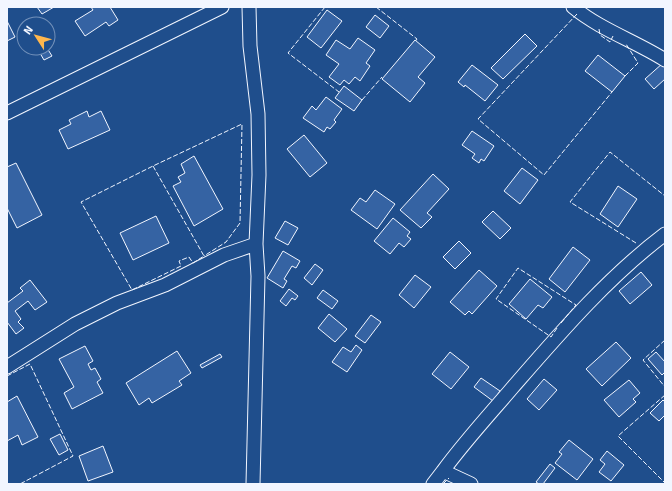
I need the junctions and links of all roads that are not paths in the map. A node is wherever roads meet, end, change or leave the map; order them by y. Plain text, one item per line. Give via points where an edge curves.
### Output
1 (222, 7) edge
2 (249, 7) edge
3 (573, 7) edge
4 (665, 60) edge
5 (7, 113) edge
6 (665, 234) edge
7 (256, 244) junction
8 (7, 368) edge
9 (443, 471) junction
10 (252, 484) edge
11 (433, 484) edge
12 (471, 484) edge

1 - 5 street
2 - 7 street via 250,46 258,114
3 - 4 street
6 - 9 street via 640,253 592,300 535,362
7 - 8 street via 224,255 165,285 117,303 75,324
7 - 10 street via 258,276
9 - 11 street
9 - 12 street

